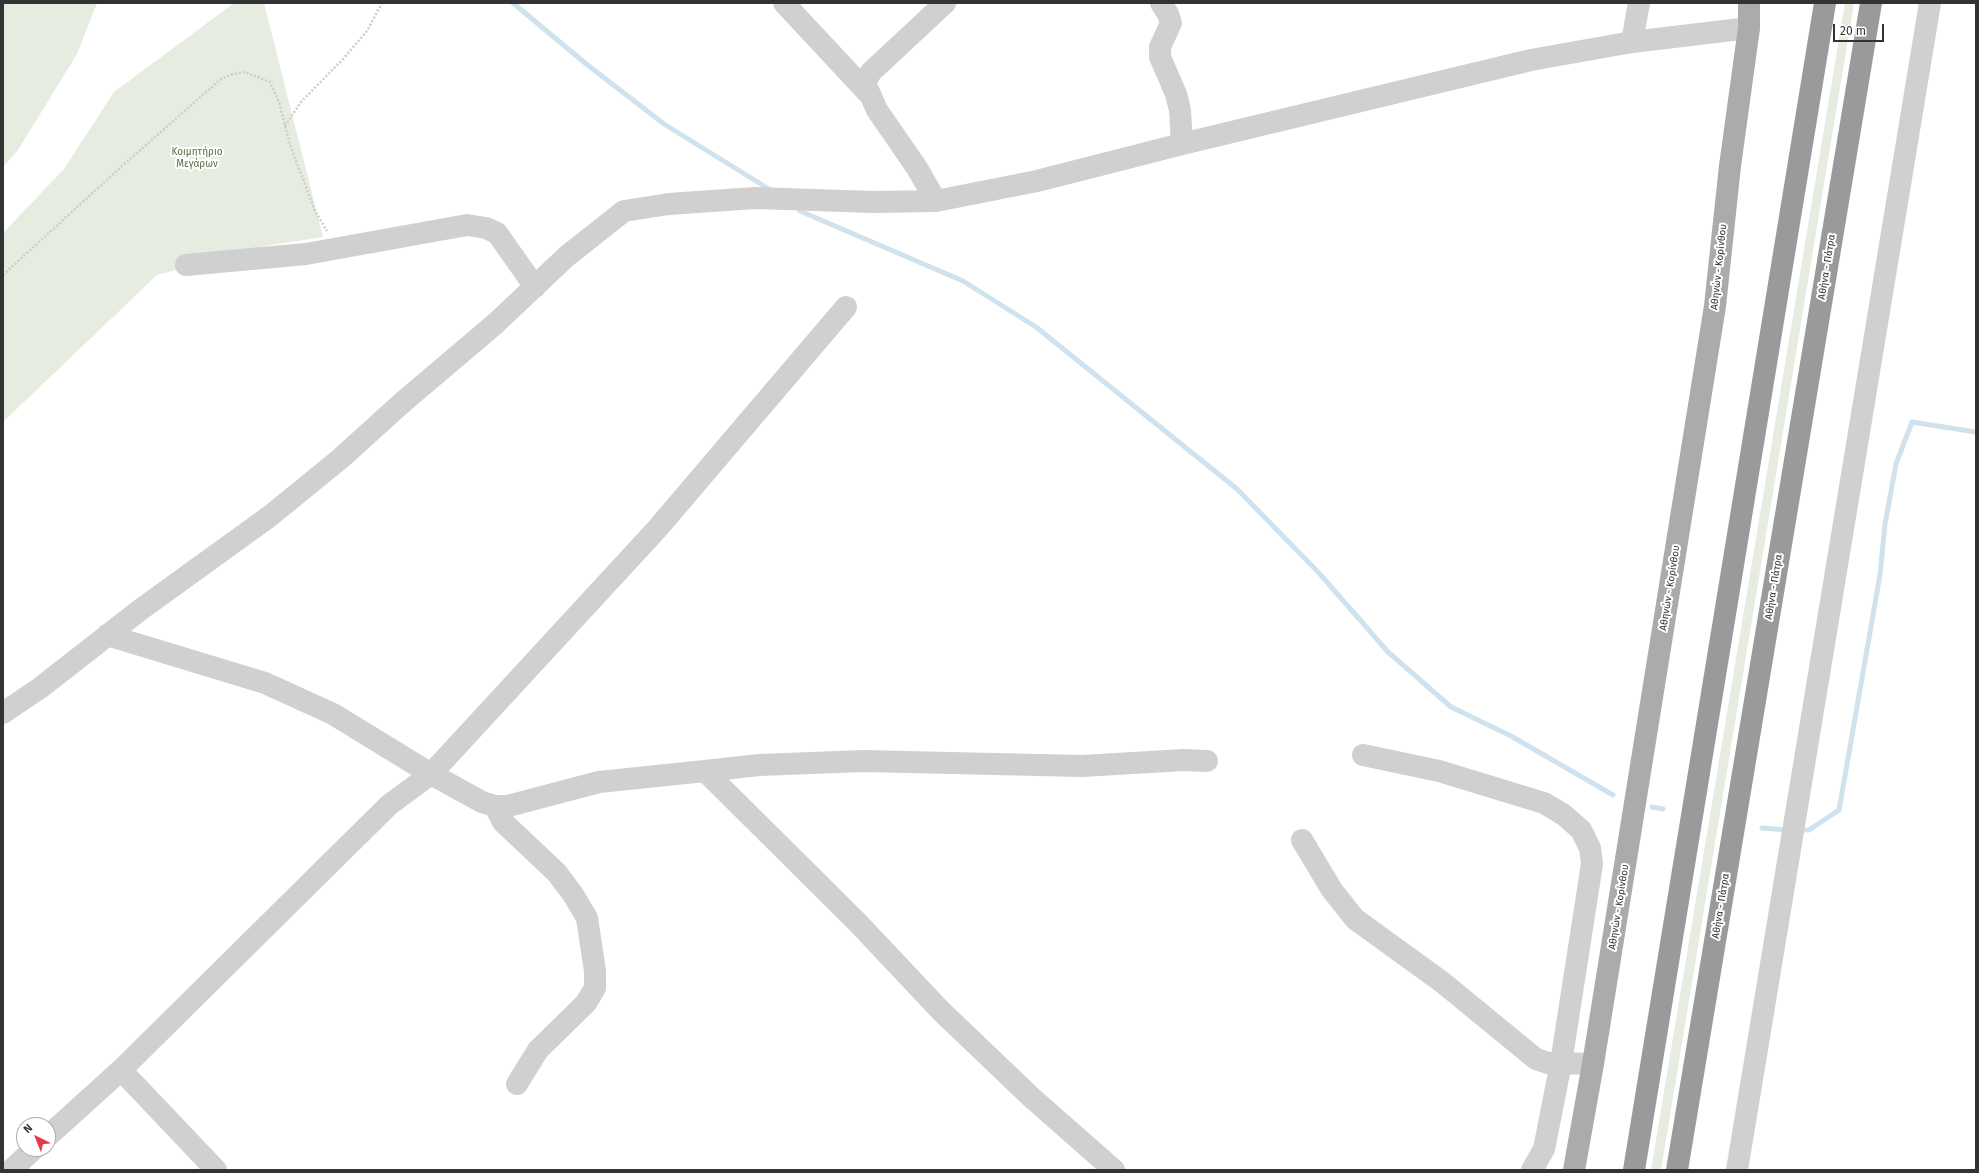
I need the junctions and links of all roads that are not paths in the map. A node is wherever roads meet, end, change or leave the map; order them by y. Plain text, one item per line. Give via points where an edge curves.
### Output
1 (784, 3) edge
2 (945, 3) edge
3 (1161, 3) edge
4 (1639, 3) edge
5 (1749, 3) edge
6 (1825, 3) edge
7 (1871, 3) edge
8 (1930, 3) edge
9 (1749, 28) junction
10 (1632, 42) junction
11 (868, 93) junction
12 (1182, 144) junction
13 (936, 201) junction
14 (186, 265) dead end
15 (535, 287) junction
16 (846, 307) dead end
17 (107, 635) junction
18 (3, 713) edge
19 (1363, 754) dead end
20 (1207, 761) dead end
21 (705, 771) junction
22 (431, 774) junction
23 (495, 806) junction
24 (1302, 840) dead end
25 (1561, 1063) junction
26 (1593, 1064) junction
27 (121, 1070) junction
28 (517, 1084) dead end
29 (56, 1129) edge
30 (195, 1148) junction
31 (25, 1157) edge
32 (30, 1157) edge
33 (11, 1170) edge
34 (21, 1170) edge
35 (194, 1170) edge
36 (216, 1170) edge
37 (1114, 1170) edge
38 (1532, 1170) edge
39 (1574, 1170) edge
40 (1634, 1170) edge
41 (1677, 1170) edge
42 (1737, 1170) edge

1 - 11 street
2 - 11 street via 871,72 865,83
3 - 12 street via 1171,23 1160,47 1160,57 1176,94 1180,110
4 - 10 street
5 - 9 main road, Αθηνών - Κορίνθου
6 - 40 highway
7 - 41 highway, Αθήνα - Πάτρα
8 - 42 street
9 - 10 street
9 - 26 main road, Αθηνών - Κορίνθου via 1730,166 1715,306
10 - 12 street via 1485,70
11 - 13 street
12 - 13 street via 1030,183
13 - 15 street via 873,202 755,198 669,204 624,211 584,242
14 - 15 street via 306,254 467,225 497,233
15 - 17 street via 340,459 260,523
16 - 22 street via 657,529
17 - 18 street via 40,688
17 - 22 street via 265,683 333,714
19 - 25 street via 1439,771 1544,804 1564,815 1581,830 1590,848 1592,864
20 - 21 street via 1082,766 864,761 758,765
21 - 23 street via 599,782 508,806
21 - 37 street via 852,918 941,1012 1031,1097
22 - 23 street via 482,802
22 - 27 street via 389,805
23 - 28 street via 503,822 557,874 574,896 587,918 595,971 595,988 586,1003 538,1050
24 - 25 street via 1332,890 1355,919 1442,982 1536,1059 1548,1064
25 - 26 street
25 - 38 street via 1544,1149
26 - 39 main road, Αθηνών - Κορίνθου
27 - 29 street
27 - 30 street
30 - 35 street
30 - 36 street
31 - 33 street
32 - 34 street

